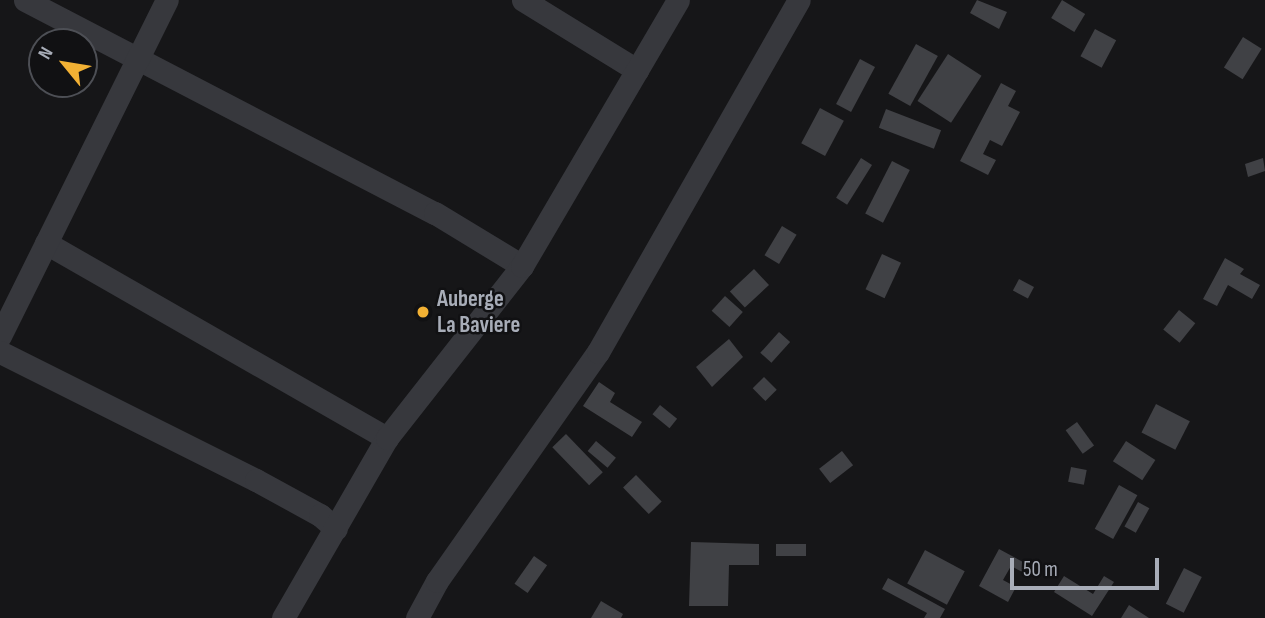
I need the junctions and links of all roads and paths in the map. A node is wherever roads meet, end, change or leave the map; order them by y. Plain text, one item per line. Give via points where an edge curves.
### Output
1 (25, 0) edge
2 (167, 0) edge
3 (523, 0) edge
4 (678, 0) edge
5 (799, 0) edge
6 (135, 58) junction
7 (637, 70) junction
8 (46, 243) junction
9 (522, 267) junction
10 (0, 336) edge
11 (0, 352) edge
12 (387, 438) junction
13 (336, 529) junction
14 (284, 618) edge
15 (417, 618) edge

1 - 6 street
2 - 6 street
3 - 7 street
4 - 7 street
5 - 15 street via 598,352 437,581
6 - 8 street
6 - 9 street via 435,214
7 - 9 street
8 - 10 street
8 - 12 street
9 - 12 street
11 - 13 street via 256,480 320,515
12 - 13 street
13 - 14 street

